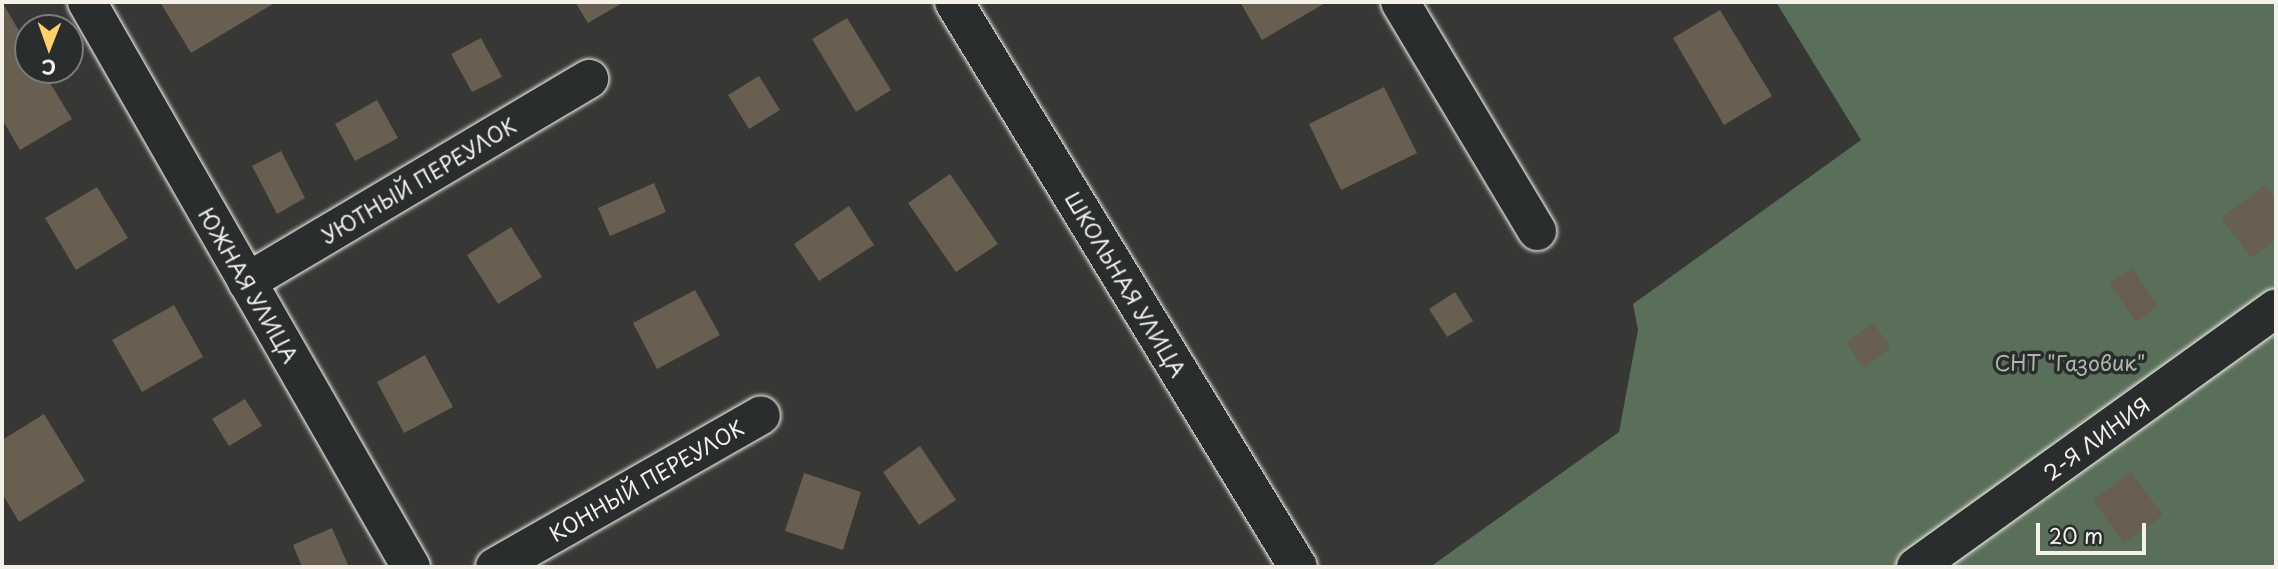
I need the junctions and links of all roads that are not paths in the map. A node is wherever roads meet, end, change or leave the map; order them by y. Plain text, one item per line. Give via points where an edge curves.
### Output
1 (87, 2) edge
2 (954, 2) edge
3 (1400, 2) edge
4 (589, 79) dead end
5 (1537, 231) dead end
6 (247, 282) junction
7 (2276, 308) edge
8 (761, 415) dead end
9 (411, 567) edge
10 (495, 567) edge
11 (1298, 567) edge
12 (1916, 567) edge

1 - 6 street, ЮЖНАЯ УЛИЦА
2 - 11 street, ШКОЛЬНАЯ УЛИЦА
3 - 5 street
4 - 6 street, УЮТНЫЙ ПЕРЕУЛОК
6 - 9 street, ЮЖНАЯ УЛИЦА
7 - 12 street, 2-Я ЛИНИЯ
8 - 10 street, КОННЫЙ ПЕРЕУЛОК

